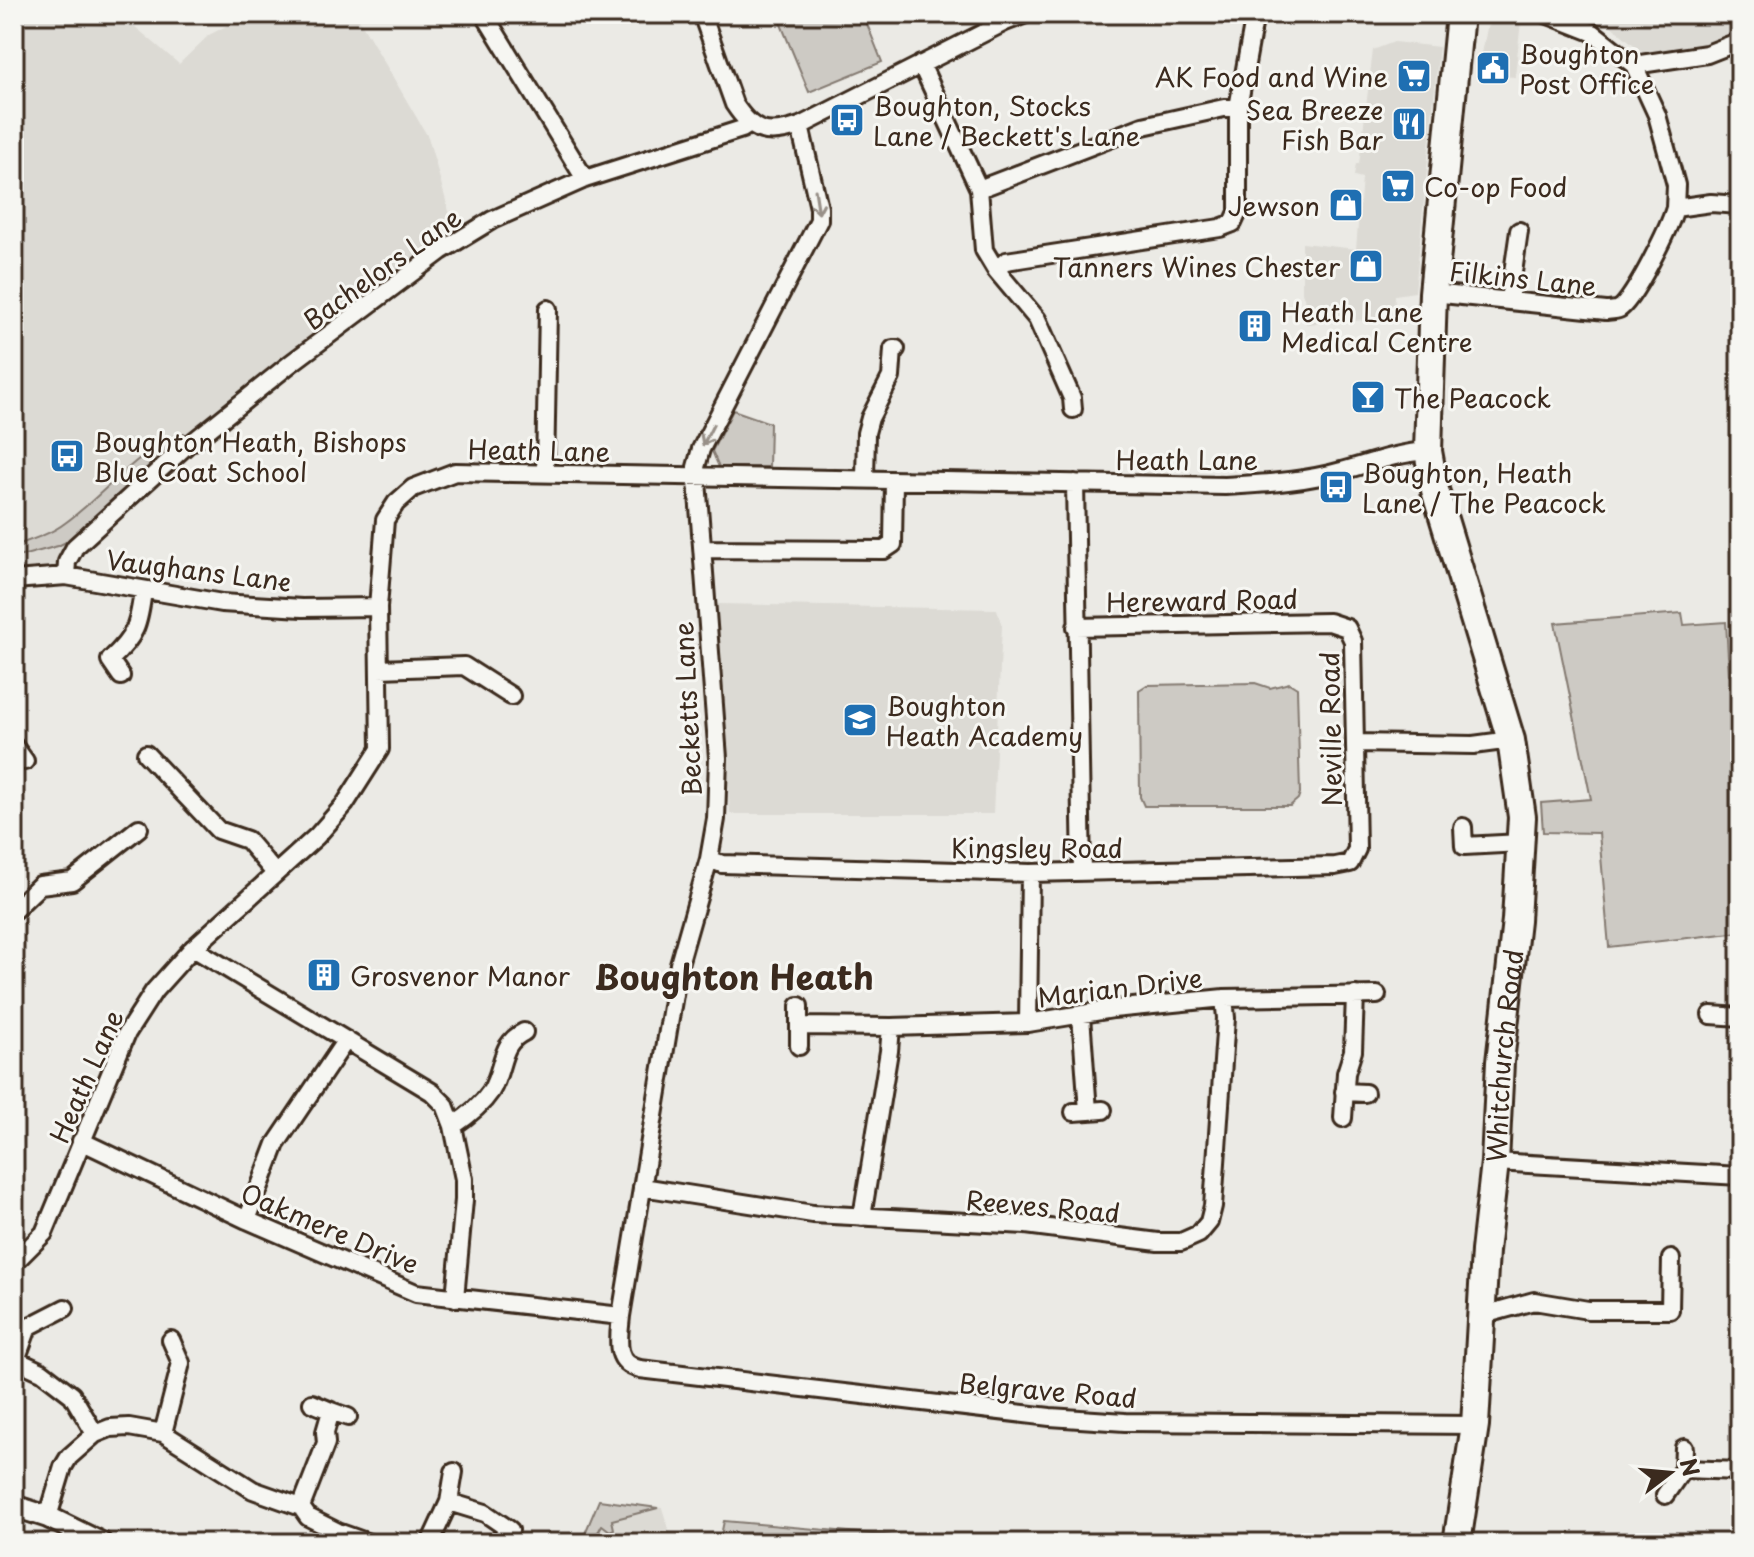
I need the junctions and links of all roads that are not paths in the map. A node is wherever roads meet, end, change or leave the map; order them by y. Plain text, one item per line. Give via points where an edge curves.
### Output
1 (484, 14) edge
2 (702, 14) edge
3 (1026, 14) edge
4 (1255, 14) edge
5 (1460, 14) edge
6 (1553, 15) edge
7 (1740, 41) edge
8 (921, 64) junction
9 (1634, 65) junction
10 (1238, 108) junction
11 (750, 124) junction
12 (800, 126) junction
13 (585, 179) junction
14 (979, 189) junction
15 (1740, 205) edge
16 (1675, 208) junction
17 (1519, 231) dead end
18 (996, 270) junction
19 (1433, 293) junction
20 (1509, 300) junction
21 (548, 309) dead end
22 (894, 349) dead end
23 (1054, 403) dead end
24 (1428, 451) junction
25 (545, 473) junction
26 (695, 477) junction
27 (865, 478) junction
28 (894, 481) junction
29 (1075, 483) junction
30 (703, 549) junction
31 (66, 576) junction
32 (14, 580) edge
33 (143, 590) junction
34 (378, 607) junction
35 (1329, 622) joint
36 (1076, 627) junction
37 (379, 669) junction
38 (121, 676) dead end
39 (511, 696) dead end
40 (1511, 740) junction
41 (1355, 743) junction
42 (14, 746) edge
43 (146, 754) dead end
44 (25, 761) dead end
45 (1463, 827) dead end
46 (139, 828) dead end
47 (1521, 843) junction
48 (1357, 849) joint
49 (709, 859) junction
50 (1082, 872) junction
51 (275, 873) junction
52 (1030, 873) junction
53 (14, 910) edge
54 (193, 948) junction
55 (1355, 995) junction
56 (1377, 995) dead end
57 (1224, 998) junction
58 (799, 1006) dead end
59 (1711, 1015) dead end
60 (1081, 1016) junction
61 (1740, 1017) edge
62 (1028, 1023) junction
63 (799, 1026) junction
64 (891, 1027) junction
65 (510, 1036) dead end
66 (346, 1040) junction
67 (799, 1046) dead end
68 (1344, 1092) junction
69 (1365, 1093) dead end
70 (1088, 1111) dead end
71 (1343, 1118) dead end
72 (453, 1126) junction
73 (81, 1141) junction
74 (1495, 1162) junction
75 (1740, 1176) edge
76 (642, 1187) junction
77 (862, 1217) junction
78 (247, 1220) junction
79 (16, 1258) edge
80 (1671, 1259) dead end
81 (455, 1298) junction
82 (65, 1308) dead end
83 (1483, 1315) junction
84 (621, 1316) junction
85 (171, 1340) dead end
86 (622, 1359) joint
87 (15, 1362) edge
88 (312, 1403) dead end
89 (331, 1411) junction
90 (348, 1417) dead end
91 (1475, 1425) junction
92 (163, 1433) junction
93 (95, 1434) junction
94 (1684, 1448) dead end
95 (1683, 1469) junction
96 (1740, 1471) edge
97 (454, 1472) dead end
98 (1665, 1495) dead end
99 (449, 1502) junction
100 (14, 1506) edge
101 (301, 1507) junction
102 (48, 1517) junction
103 (510, 1530) dead end
104 (101, 1543) edge
105 (369, 1543) edge
106 (430, 1543) edge
107 (1457, 1543) edge

1 - 13 street
2 - 11 street via 734,104
3 - 8 street
4 - 10 street
5 - 19 highway, Whitchurch Road
6 - 9 street via 1592,32
7 - 9 street via 1707,54
8 - 12 street
8 - 14 street
9 - 16 street via 1657,115 1676,185
10 - 14 street via 1143,126
10 - 18 street via 1238,212 1233,223 1006,261
11 - 12 street via 780,133
11 - 13 street, Bachelors Lane
12 -> 26 street, Becketts Lane via 819,220 701,449
13 - 31 street, Bachelors Lane via 492,220 441,251 290,364 191,443 75,547
14 - 18 street via 984,250
15 - 16 street
16 - 20 street, Filkins Lane via 1627,302 1618,309
17 - 20 street
18 - 23 street via 1037,319 1072,403
19 - 20 street, Filkins Lane
19 - 24 highway, Whitchurch Road
21 - 25 street
22 - 27 street via 891,377 866,433
24 - 29 street, Heath Lane via 1277,483
24 - 40 highway, Whitchurch Road via 1435,490
25 - 26 street, Heath Lane
25 - 34 street, Heath Lane via 455,472 413,488 385,520
26 - 27 street, Heath Lane
26 - 30 street, Becketts Lane
27 - 28 street, Heath Lane
28 - 29 street, Heath Lane
28 - 30 street via 893,544 884,550
29 - 36 street
30 - 49 street, Becketts Lane via 718,758
31 - 32 street, Vaughans Lane
31 - 33 street, Vaughans Lane
33 - 34 street, Vaughans Lane via 222,603
33 - 38 street via 135,631 103,663
34 - 37 street, Heath Lane
35 - 36 street, Hereward Road
35 - 41 street, Neville Road via 1347,628 1353,641
36 - 50 street
37 - 39 street via 464,666
37 - 51 street, Heath Lane via 380,749 345,804
40 - 41 street via 1473,745
40 - 47 highway, Whitchurch Road
41 - 48 street, Neville Road
42 - 44 street
43 - 51 street via 218,830 247,840
45 - 47 street via 1464,846
46 - 53 street via 72,881 40,885
47 - 74 highway, Whitchurch Road
48 - 50 street, Kingsley Road via 1350,863 1335,866
49 - 52 street, Kingsley Road via 722,864
49 - 76 street, Becketts Lane via 679,964
50 - 52 street, Kingsley Road
51 - 54 street, Heath Lane
52 - 62 street
54 - 66 street
54 - 73 street, Heath Lane via 154,991 127,1033
55 - 56 street, Marian Drive
55 - 57 street, Marian Drive
55 - 68 street via 1353,1051
57 - 60 street, Marian Drive
57 - 77 street, Reeves Road via 1213,1206 1199,1234 1181,1242 1158,1242 1026,1225
58 - 63 street
59 - 61 street
60 - 62 street, Marian Drive
60 - 70 street
62 - 64 street, Marian Drive
63 - 64 street, Marian Drive
63 - 67 street
64 - 77 street
65 - 72 street via 492,1088
66 - 72 street via 432,1092 445,1105
66 - 78 street via 276,1144
68 - 69 street
68 - 71 street
72 - 81 street via 464,1179
73 - 78 street, Oakmere Drive
73 - 79 street, Heath Lane via 44,1233
74 - 75 street
74 - 83 highway, Whitchurch Road
76 - 77 street, Reeves Road
76 - 84 street, Becketts Lane
78 - 81 street, Oakmere Drive via 391,1284
80 - 83 street via 1670,1310 1588,1310 1534,1301
81 - 84 street, Oakmere Drive
82 - 87 street via 28,1327
83 - 91 highway, Whitchurch Road
84 - 86 street, Becketts Lane
85 - 92 street via 181,1363
86 - 91 street, Belgrave Road via 640,1369 1050,1417
87 - 93 street via 42,1372 72,1395
88 - 89 street
89 - 90 street
89 - 101 street via 326,1443
91 - 107 highway, Whitchurch Road
92 - 93 street via 129,1427
92 - 101 street via 253,1490
93 - 102 street via 63,1467
94 - 95 street
95 - 96 street
95 - 98 street
97 - 99 street
99 - 103 street via 485,1513
99 - 106 street
100 - 102 street
101 - 105 street via 308,1517
102 - 104 street

